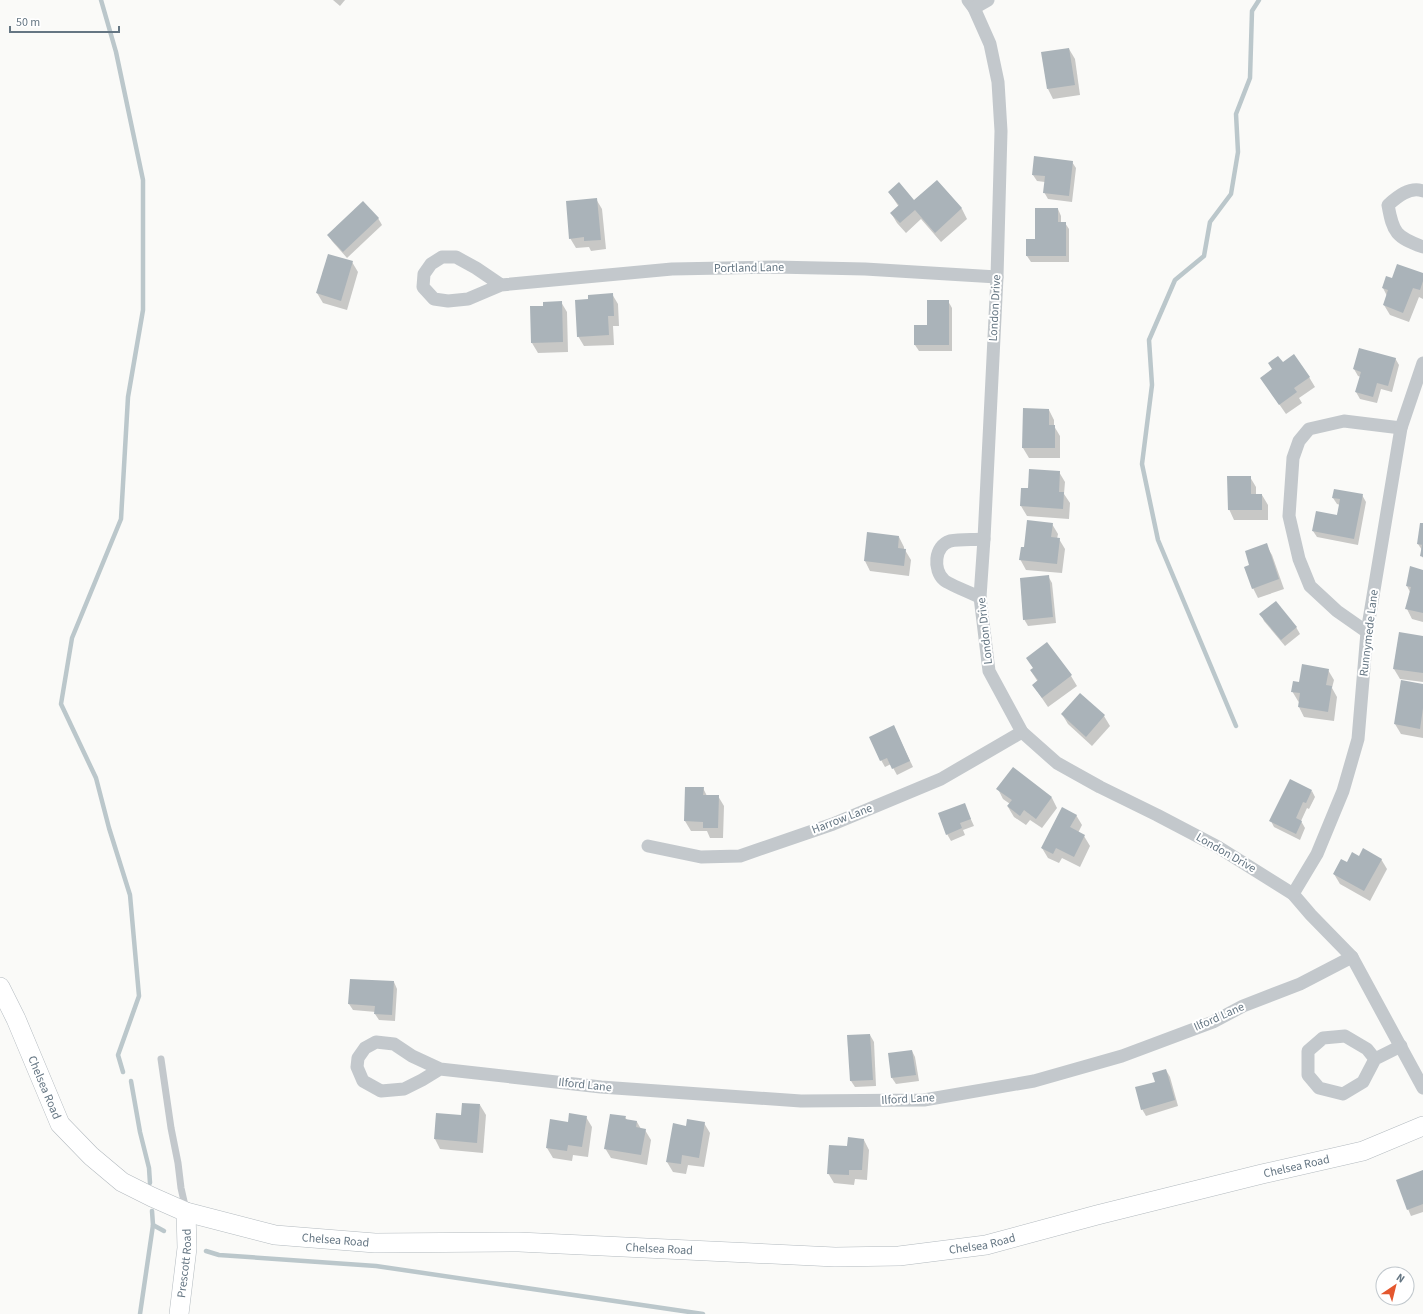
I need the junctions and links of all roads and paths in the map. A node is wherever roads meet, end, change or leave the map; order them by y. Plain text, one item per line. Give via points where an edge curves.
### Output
1 (988, 0) edge
2 (971, 4) edge
3 (1423, 191) edge
4 (1423, 247) edge
5 (997, 277) junction
6 (501, 285) junction
7 (1423, 363) edge
8 (1401, 428) junction
9 (984, 539) junction
10 (980, 597) junction
11 (1367, 632) junction
12 (1022, 732) junction
13 (648, 846) dead end
14 (1293, 894) junction
15 (1352, 957) junction
16 (0, 987) edge
17 (1401, 1046) junction
18 (1375, 1059) junction
19 (160, 1060) dead end
20 (440, 1069) junction
21 (1423, 1088) edge
22 (1423, 1126) edge
23 (186, 1212) junction
24 (179, 1314) edge

1 - 2 street
2 - 5 street, London Drive via 990,44 998,82 1001,131
3 - 4 street via 1419,189 1403,193 1388,205 1391,225 1404,240
5 - 6 street, Portland Lane via 865,269 774,267 672,269
5 - 9 street, London Drive
6 - 6 street, Portland Lane via 468,299 448,301 434,299 423,286 424,274 431,264 442,257 456,257
7 - 8 street, Runnymede Lane
8 - 11 street, Runnymede Lane
8 - 11 street via 1344,421 1309,428 1292,458 1289,516 1299,559 1310,586 1337,611
9 - 10 street, London Drive
9 - 10 street via 949,541 940,550 936,560 944,580
10 - 12 street, London Drive via 989,671
11 - 14 street, Runnymede Lane via 1358,739 1343,791 1317,854
12 - 13 street, Harrow Lane via 941,779 833,824 740,856 701,857
12 - 14 street, London Drive via 1058,763 1218,847
14 - 15 street, London Drive
15 - 17 street, London Drive
15 - 20 street, Ilford Lane via 1300,984 1244,1006 1213,1022 1122,1056 1034,1081 924,1100 801,1101 602,1087
16 - 23 street, Chelsea Road via 60,1124 91,1156 122,1182
17 - 18 street
17 - 21 street, London Drive
18 - 18 street via 1363,1082 1343,1094 1319,1088 1308,1075 1308,1052 1323,1038 1345,1036 1367,1049
19 - 23 lane
20 - 20 street, Ilford Lane via 404,1089 381,1090 363,1082 357,1067 358,1058 365,1048 376,1042 394,1044
22 - 23 street, Chelsea Road via 1363,1152 1262,1174 986,1245 899,1256 835,1257 519,1242 375,1243 275,1235
23 - 24 street, Prescott Road via 187,1248

